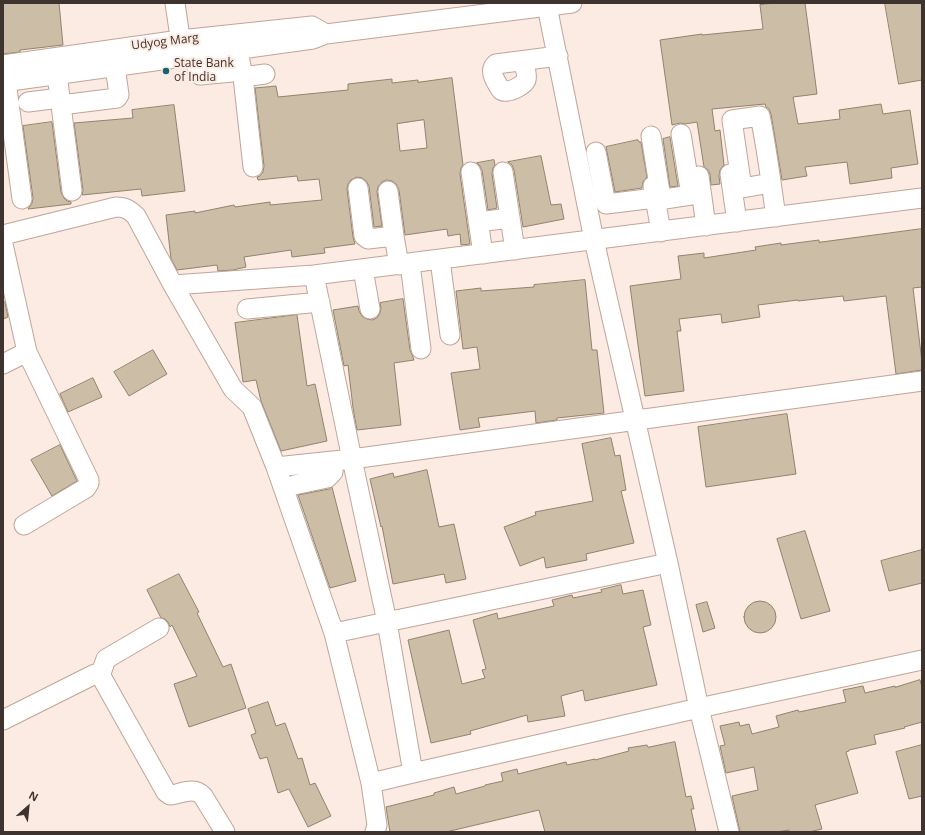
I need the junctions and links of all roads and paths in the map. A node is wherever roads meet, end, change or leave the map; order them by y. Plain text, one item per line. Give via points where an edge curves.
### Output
1 (175, 3) edge
2 (572, 3) edge
3 (548, 6) junction
4 (326, 34) junction
5 (233, 50) junction
6 (186, 51) junction
7 (558, 56) junction
8 (523, 61) dead end
9 (115, 66) junction
10 (61, 74) junction
11 (265, 74) dead end
12 (237, 75) junction
13 (4, 76) edge
14 (32, 78) junction
15 (66, 104) junction
16 (237, 110) dead end
17 (686, 132) dead end
18 (724, 135) dead end
19 (596, 152) dead end
20 (254, 167) dead end
21 (471, 172) dead end
22 (503, 172) dead end
23 (771, 183) dead end
24 (358, 188) dead end
25 (72, 191) dead end
26 (388, 191) dead end
27 (732, 191) junction
28 (697, 195) junction
29 (655, 198) junction
30 (922, 198) edge
31 (22, 199) dead end
32 (776, 217) junction
33 (510, 218) junction
34 (478, 222) junction
35 (737, 222) junction
36 (701, 227) junction
37 (661, 232) junction
38 (3, 235) edge
39 (394, 236) junction
40 (594, 240) junction
41 (3, 244) edge
42 (515, 250) junction
43 (483, 254) junction
44 (440, 260) junction
45 (403, 264) junction
46 (362, 269) junction
47 (318, 275) junction
48 (172, 285) junction
49 (325, 308) junction
50 (247, 309) dead end
51 (370, 309) dead end
52 (411, 329) dead end
53 (450, 335) dead end
54 (421, 349) dead end
55 (27, 352) junction
56 (3, 364) edge
57 (922, 381) edge
58 (635, 419) junction
59 (352, 459) junction
60 (333, 461) junction
61 (276, 467) junction
62 (294, 485) dead end
63 (24, 525) dead end
64 (668, 563) junction
65 (387, 622) junction
66 (159, 628) dead end
67 (334, 633) junction
68 (922, 660) edge
69 (100, 676) junction
70 (699, 708) junction
71 (3, 720) edge
72 (413, 773) junction
73 (371, 783) junction
74 (225, 832) edge
75 (375, 832) edge
76 (729, 832) edge

1 - 6 street
2 - 3 street, Udyog Marg
3 - 4 street, Udyog Marg
3 - 7 street
4 - 5 street, Udyog Marg via 313,39
4 - 6 street, Udyog Marg via 312,26
5 - 6 street, Udyog Marg
5 - 12 street
6 - 9 street, Udyog Marg
6 - 12 street via 200,75
6 - 13 street, Udyog Marg
7 - 8 street
7 - 40 street
9 - 10 street, Udyog Marg
9 - 15 street via 119,95 117,98
10 - 14 street, Udyog Marg
10 - 15 street
11 - 12 street
12 - 16 street
12 - 20 street
13 - 14 street, Udyog Marg
13 - 31 street
14 - 15 street via 32,101
15 - 25 street
17 - 28 street
18 - 27 street
19 - 29 street via 606,204
21 - 34 street
22 - 33 street
23 - 32 street
24 - 39 street via 364,236 368,239
26 - 39 street
27 - 28 street
27 - 35 street
28 - 29 street via 662,198 649,141
28 - 36 street
29 - 37 street
30 - 32 street
32 - 35 street
33 - 34 street
33 - 42 street
34 - 43 street
35 - 36 street
36 - 37 street
37 - 40 street
38 - 48 street via 124,207 136,216
39 - 45 street
40 - 42 street
40 - 58 street
41 - 55 street
42 - 43 street
43 - 44 street
44 - 45 street
44 - 53 street
45 - 46 street
45 - 52 street
45 - 54 street
46 - 47 street
46 - 51 street
47 - 48 street
47 - 49 street
48 - 61 street via 233,389 252,407
49 - 50 street
49 - 59 street
55 - 56 street
55 - 63 street via 89,483 86,488
57 - 58 street
58 - 59 street
58 - 64 street
59 - 60 street
59 - 65 street
60 - 61 street
60 - 62 street via 333,472 326,478
61 - 67 street
64 - 65 street
64 - 70 street
65 - 67 street
65 - 72 street
66 - 69 street via 106,658
67 - 73 street
68 - 70 street
69 - 71 street via 94,674
69 - 74 street via 166,792 170,795 191,790 200,793
70 - 72 street
70 - 76 street
72 - 73 street
73 - 75 street via 377,825

